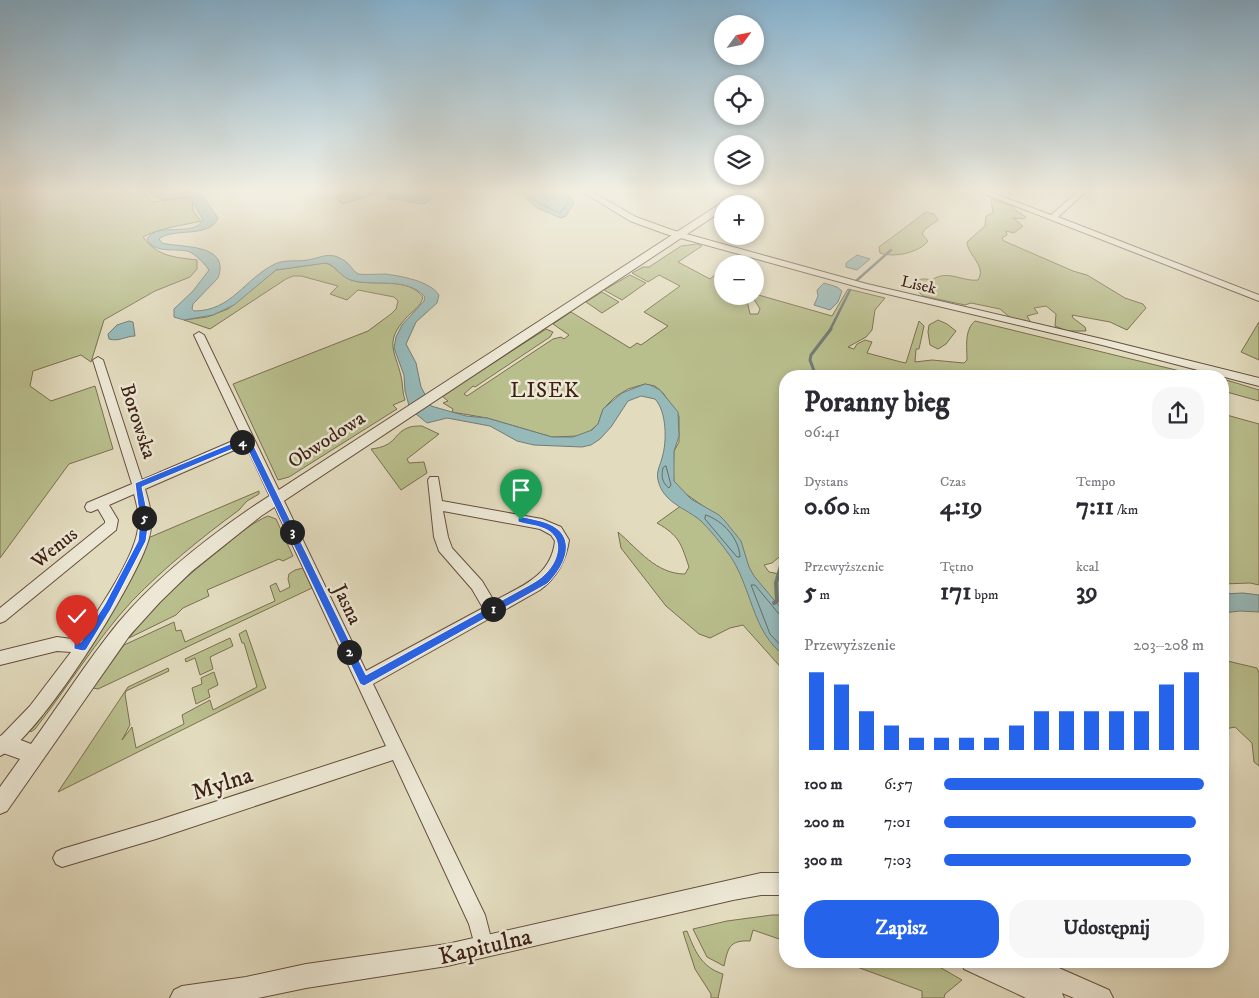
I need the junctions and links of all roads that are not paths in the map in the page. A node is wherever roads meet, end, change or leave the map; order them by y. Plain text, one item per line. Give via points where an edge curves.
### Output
1 (679, 236) edge
2 (682, 236) edge
3 (1097, 236) edge
4 (1259, 298) edge
5 (199, 335) dead end
6 (98, 360) dead end
7 (1212, 370) edge
8 (1229, 374) edge
9 (1259, 382) edge
10 (247, 440) junction
11 (434, 480) dead end
12 (138, 485) junction
13 (276, 498) junction
14 (436, 504) junction
15 (492, 610) junction
16 (0, 617) edge
17 (83, 647) junction
18 (0, 658) edge
19 (364, 681) junction
20 (2, 746) edge
21 (396, 751) junction
22 (34, 754) junction
23 (0, 804) edge
24 (62, 858) dead end
25 (779, 884) edge
26 (484, 946) junction
27 (987, 968) edge
28 (1032, 968) edge
29 (194, 997) edge
30 (1052, 998) edge
31 (1101, 998) edge

1 - 13 street, Obwodowa
2 - 7 street, Lisek via 882,290
3 - 4 street
5 - 10 street, Jasna
6 - 12 street, Borowska
8 - 9 street, Lisek
10 - 12 street
10 - 13 street, Jasna
11 - 14 street
12 - 16 street, Wenus via 95,505 112,520 111,526
12 - 17 street, Borowska via 145,520 142,541
13 - 19 street, Jasna
13 - 22 street, Obwodowa via 202,552 146,604 106,652
14 - 15 street via 446,551 477,586
14 - 15 street via 542,524 559,534 562,550 552,572 544,581
15 - 19 street
17 - 18 street via 57,644
17 - 20 street, Borowska via 45,698
19 - 21 street, Jasna
20 - 22 street
21 - 24 street, Mylna
21 - 26 street, Jasna via 478,922
22 - 23 street, Obwodowa
25 - 26 street, Kapitulna via 733,888
26 - 29 street, Kapitulna
27 - 30 street
28 - 31 street

